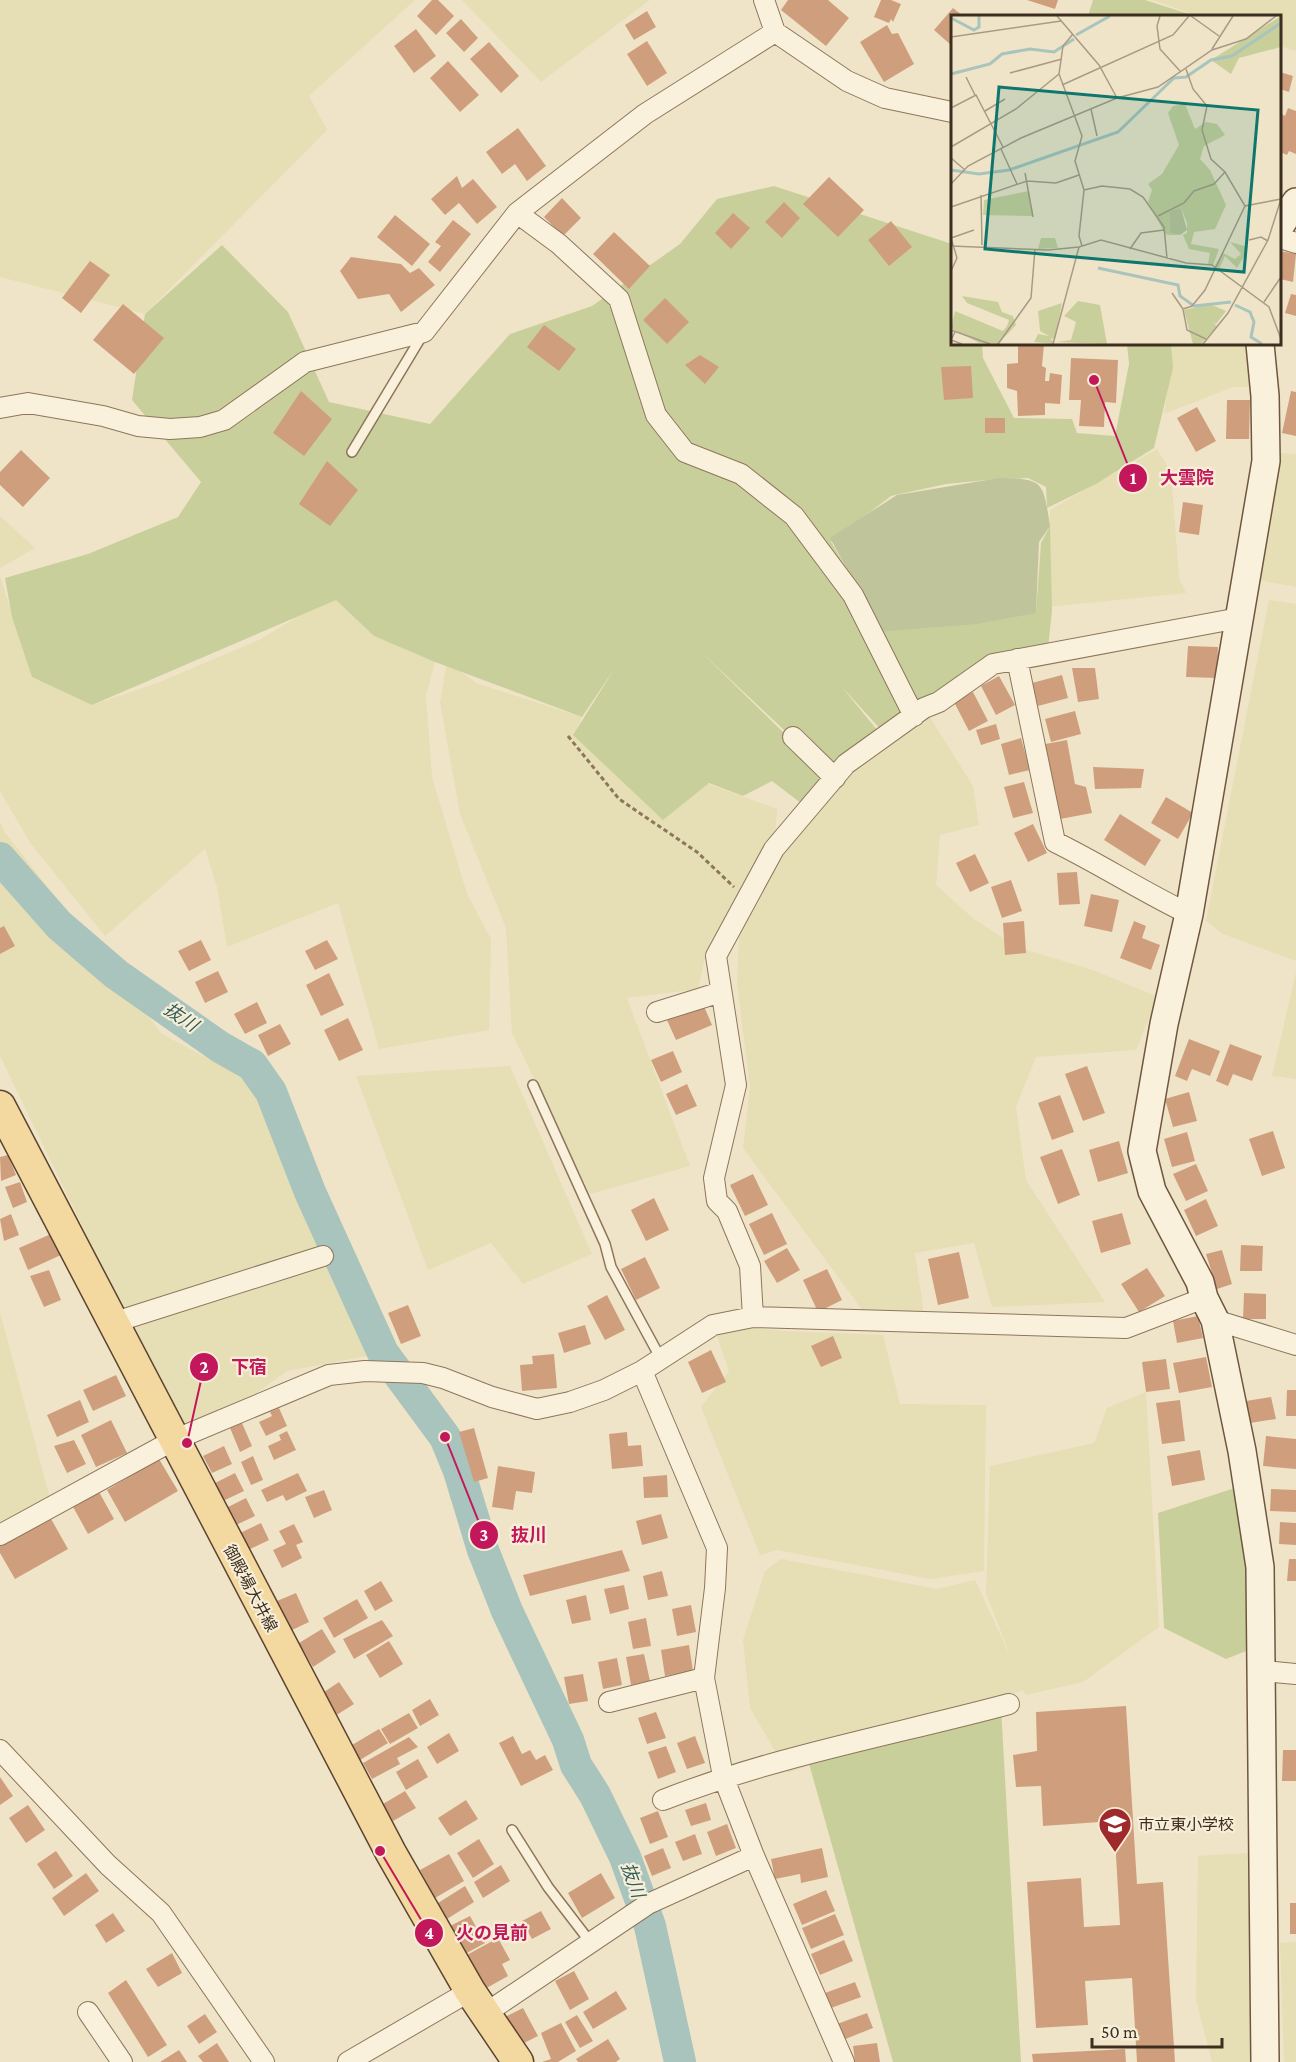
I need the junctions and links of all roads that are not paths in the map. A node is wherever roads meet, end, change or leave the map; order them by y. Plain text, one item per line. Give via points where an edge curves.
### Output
1 (764, 0) edge
2 (776, 32) junction
3 (951, 112) edge
4 (1296, 202) edge
5 (517, 213) junction
6 (1281, 224) edge
7 (1281, 237) edge
8 (1296, 243) edge
9 (424, 332) junction
10 (1260, 345) edge
11 (0, 408) edge
12 (352, 452) dead end
13 (1239, 618) junction
14 (1017, 659) junction
15 (914, 716) junction
16 (793, 737) dead end
17 (835, 778) junction
18 (1189, 914) junction
19 (722, 992) junction
20 (657, 1012) dead end
21 (533, 1085) dead end
22 (2, 1117) edge
23 (323, 1256) dead end
24 (1209, 1309) junction
25 (753, 1317) junction
26 (112, 1323) junction
27 (1296, 1345) edge
28 (661, 1359) junction
29 (642, 1371) junction
30 (174, 1440) junction
31 (0, 1535) edge
32 (1263, 1671) junction
33 (1296, 1674) edge
34 (704, 1678) junction
35 (609, 1702) dead end
36 (1009, 1704) dead end
37 (0, 1750) edge
38 (723, 1776) junction
39 (663, 1800) dead end
40 (513, 1830) dead end
41 (754, 1856) junction
42 (591, 1943) junction
43 (478, 2002) junction
44 (88, 2012) dead end
45 (122, 2062) edge
46 (264, 2062) edge
47 (348, 2062) edge
48 (518, 2062) edge
49 (844, 2062) edge
50 (1265, 2062) edge

1 - 2 street
2 - 3 street via 847,81 885,98
2 - 5 street via 645,114
4 - 6 street
5 - 9 street
5 - 15 street via 559,244 619,299 656,415 685,452 741,474 794,516 853,596
7 - 8 street
9 - 11 street via 305,362 224,420 200,427 138,426 28,403
9 - 12 lane
10 - 13 street via 1266,461
13 - 14 street
13 - 18 street
14 - 15 street via 993,664
14 - 18 street via 1055,842
15 - 17 street via 846,764
16 - 17 street
17 - 19 street via 774,849 746,898 716,957
18 - 24 street via 1164,1024 1142,1151 1152,1191 1200,1282
19 - 20 street
19 - 25 street via 736,1085 714,1178 717,1202 727,1211 750,1266
21 - 28 lane via 605,1244 611,1267
22 - 26 main road, 御殿場大井線
23 - 26 street
24 - 25 street via 1126,1328
24 - 27 street
24 - 32 street via 1242,1451 1260,1568
25 - 28 street via 713,1325
26 - 30 main road, 御殿場大井線
28 - 29 street
29 - 30 street via 604,1390 537,1409 423,1373 364,1371 329,1375
29 - 34 street via 717,1548
30 - 31 street
30 - 43 main road, 御殿場大井線 via 391,1853
32 - 33 street
32 - 50 street
34 - 35 street
34 - 38 street
36 - 38 street
37 - 46 street via 108,1865 161,1913
38 - 39 street
38 - 41 street
40 - 42 lane via 548,1887
41 - 42 street via 656,1900
41 - 49 street
42 - 43 street
43 - 47 street
43 - 48 main road, 御殿場大井線
44 - 45 street

